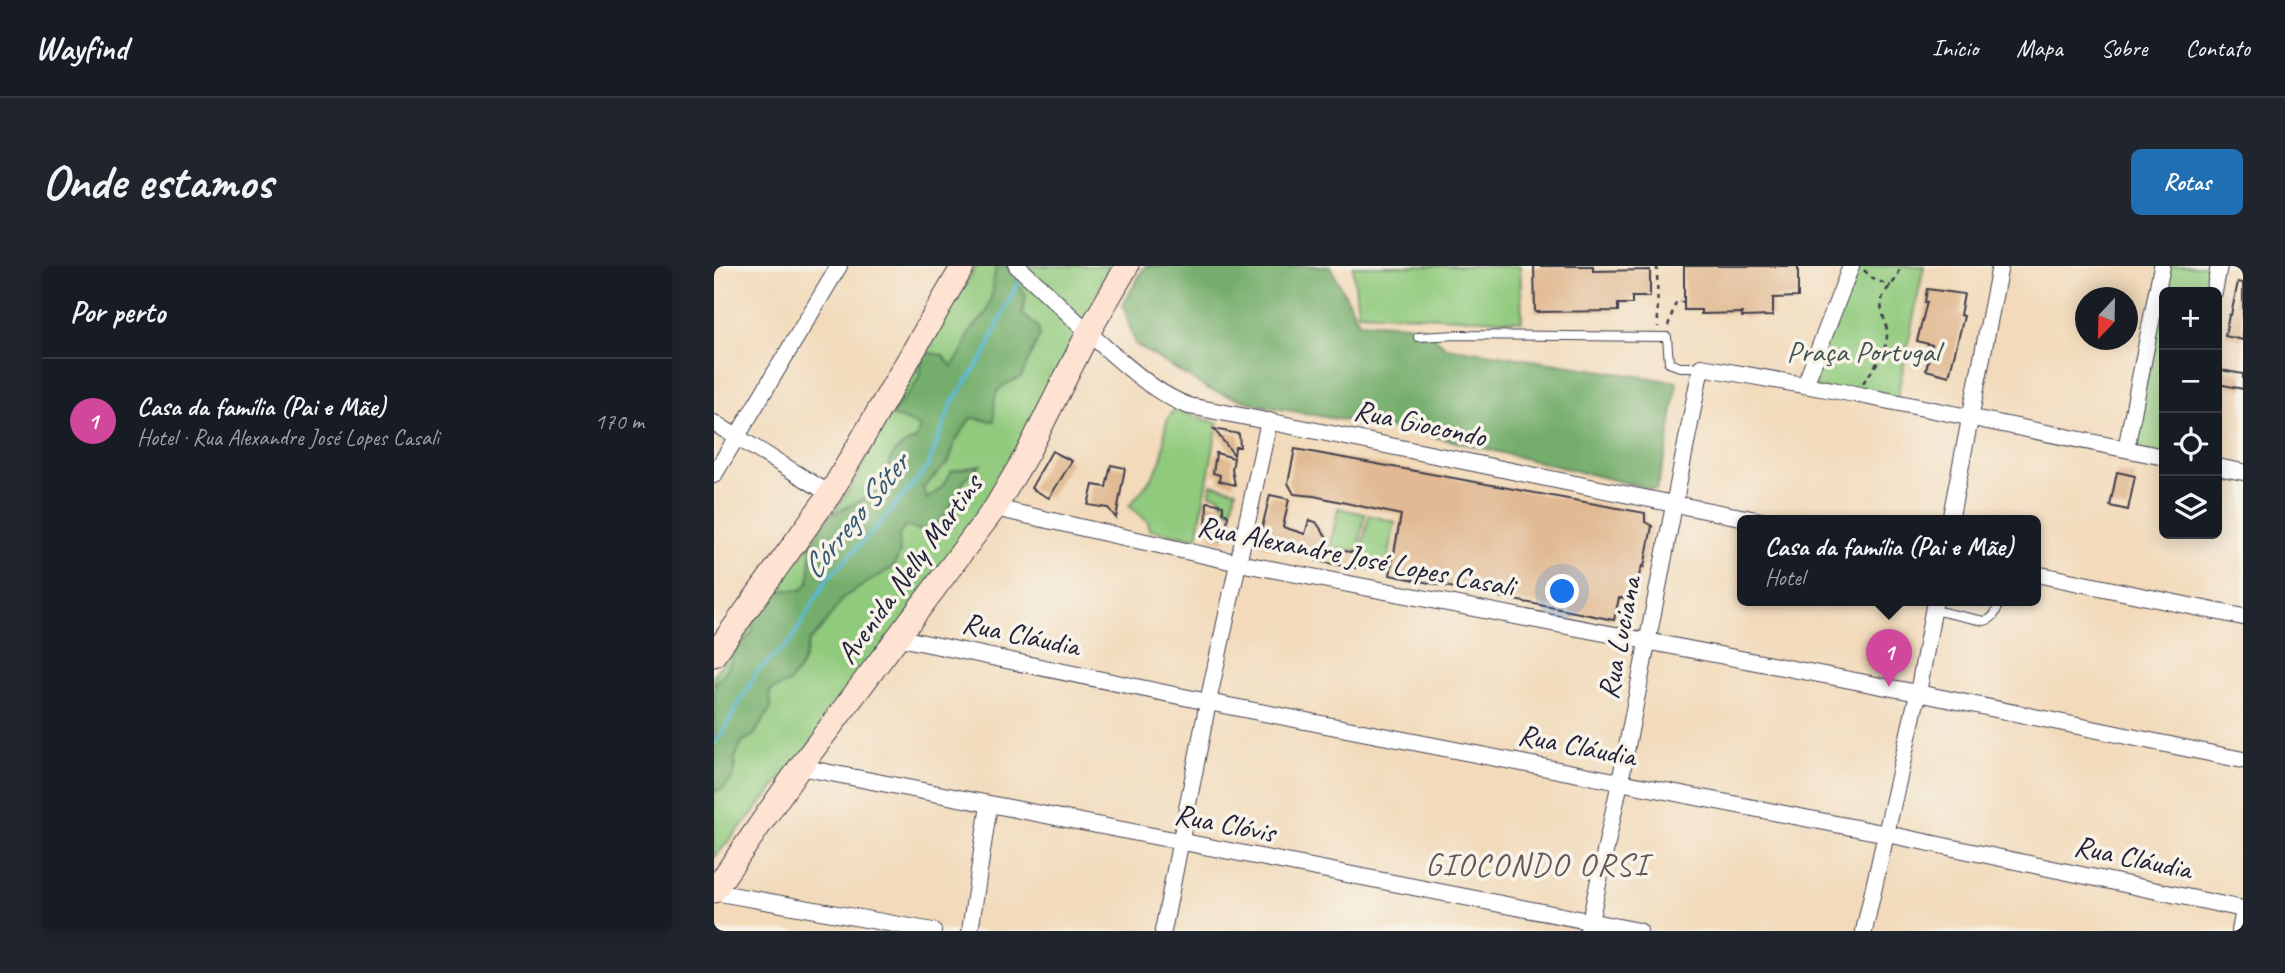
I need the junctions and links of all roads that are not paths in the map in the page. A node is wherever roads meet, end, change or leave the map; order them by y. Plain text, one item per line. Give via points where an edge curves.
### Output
1 (839, 266) edge
2 (963, 266) edge
3 (1017, 266) edge
4 (1127, 266) edge
5 (1851, 266) edge
6 (2000, 266) edge
7 (2162, 266) edge
8 (2219, 266) edge
9 (2215, 287) edge
10 (1088, 333) junction
11 (1418, 337) dead end
12 (1706, 367) junction
13 (1805, 385) junction
14 (1969, 419) junction
15 (1269, 421) junction
16 (714, 423) edge
17 (736, 436) junction
18 (2126, 449) junction
19 (2159, 456) edge
20 (2222, 468) edge
21 (2243, 472) edge
22 (714, 475) edge
23 (830, 494) junction
24 (1673, 504) junction
25 (995, 508) junction
26 (1951, 515) edge
27 (1737, 516) edge
28 (1239, 563) junction
29 (2041, 575) edge
30 (1934, 606) edge
31 (1998, 606) edge
32 (2243, 617) edge
33 (900, 638) junction
34 (1646, 642) junction
35 (714, 654) edge
36 (1918, 693) junction
37 (1208, 702) junction
38 (2243, 760) edge
39 (800, 767) junction
40 (1620, 782) junction
41 (989, 805) junction
42 (1887, 834) junction
43 (1180, 843) junction
44 (714, 892) edge
45 (2243, 909) edge
46 (2243, 915) edge
47 (1589, 926) edge
48 (933, 931) edge
49 (970, 931) edge
50 (1163, 931) edge
51 (1639, 931) edge
52 (1864, 931) edge
53 (2240, 931) edge

1 - 17 street
2 - 23 main road
3 - 10 street, Rua Giocondo
4 - 10 main road, Avenida Nelly Martins
5 - 13 street
6 - 14 street
7 - 18 street
8 - 9 street
10 - 15 street, Rua Giocondo via 1166,397 1189,406
10 - 25 main road, Avenida Nelly Martins
11 - 12 lane via 1667,337 1670,363
12 - 13 street
12 - 24 street, Rua Luciana
13 - 14 street
14 - 18 street
14 - 26 street
15 - 24 street, Rua Giocondo
15 - 28 street
16 - 17 street
17 - 22 street
17 - 23 street
18 - 19 street
20 - 21 street
23 - 35 main road
24 - 27 street, Rua Giocondo
24 - 34 street, Rua Luciana
25 - 28 street, Rua Alexandre José Lopes Casali
25 - 33 main road, Avenida Nelly Martins
28 - 34 street, Rua Alexandre José Lopes Casali
28 - 37 street
29 - 32 street
30 - 31 lane via 1990,620
30 - 36 street
33 - 37 street, Rua Cláudia
33 - 39 main road, Avenida Nelly Martins
34 - 36 street, Rua Alexandre José Lopes Casali
34 - 40 street, Rua Luciana
36 - 38 street, Rua Alexandre José Lopes Casali
36 - 42 street
37 - 40 street, Rua Cláudia
37 - 43 street
39 - 41 street, Rua Clóvis
39 - 44 main road, Avenida Nelly Martins
40 - 42 street, Rua Cláudia
40 - 47 street, Rua Luciana
41 - 43 street, Rua Clóvis
41 - 49 street
42 - 45 street, Rua Cláudia
42 - 52 street
43 - 47 street, Rua Clóvis
43 - 50 street
44 - 48 street
46 - 53 street
47 - 51 street, Rua Clóvis

